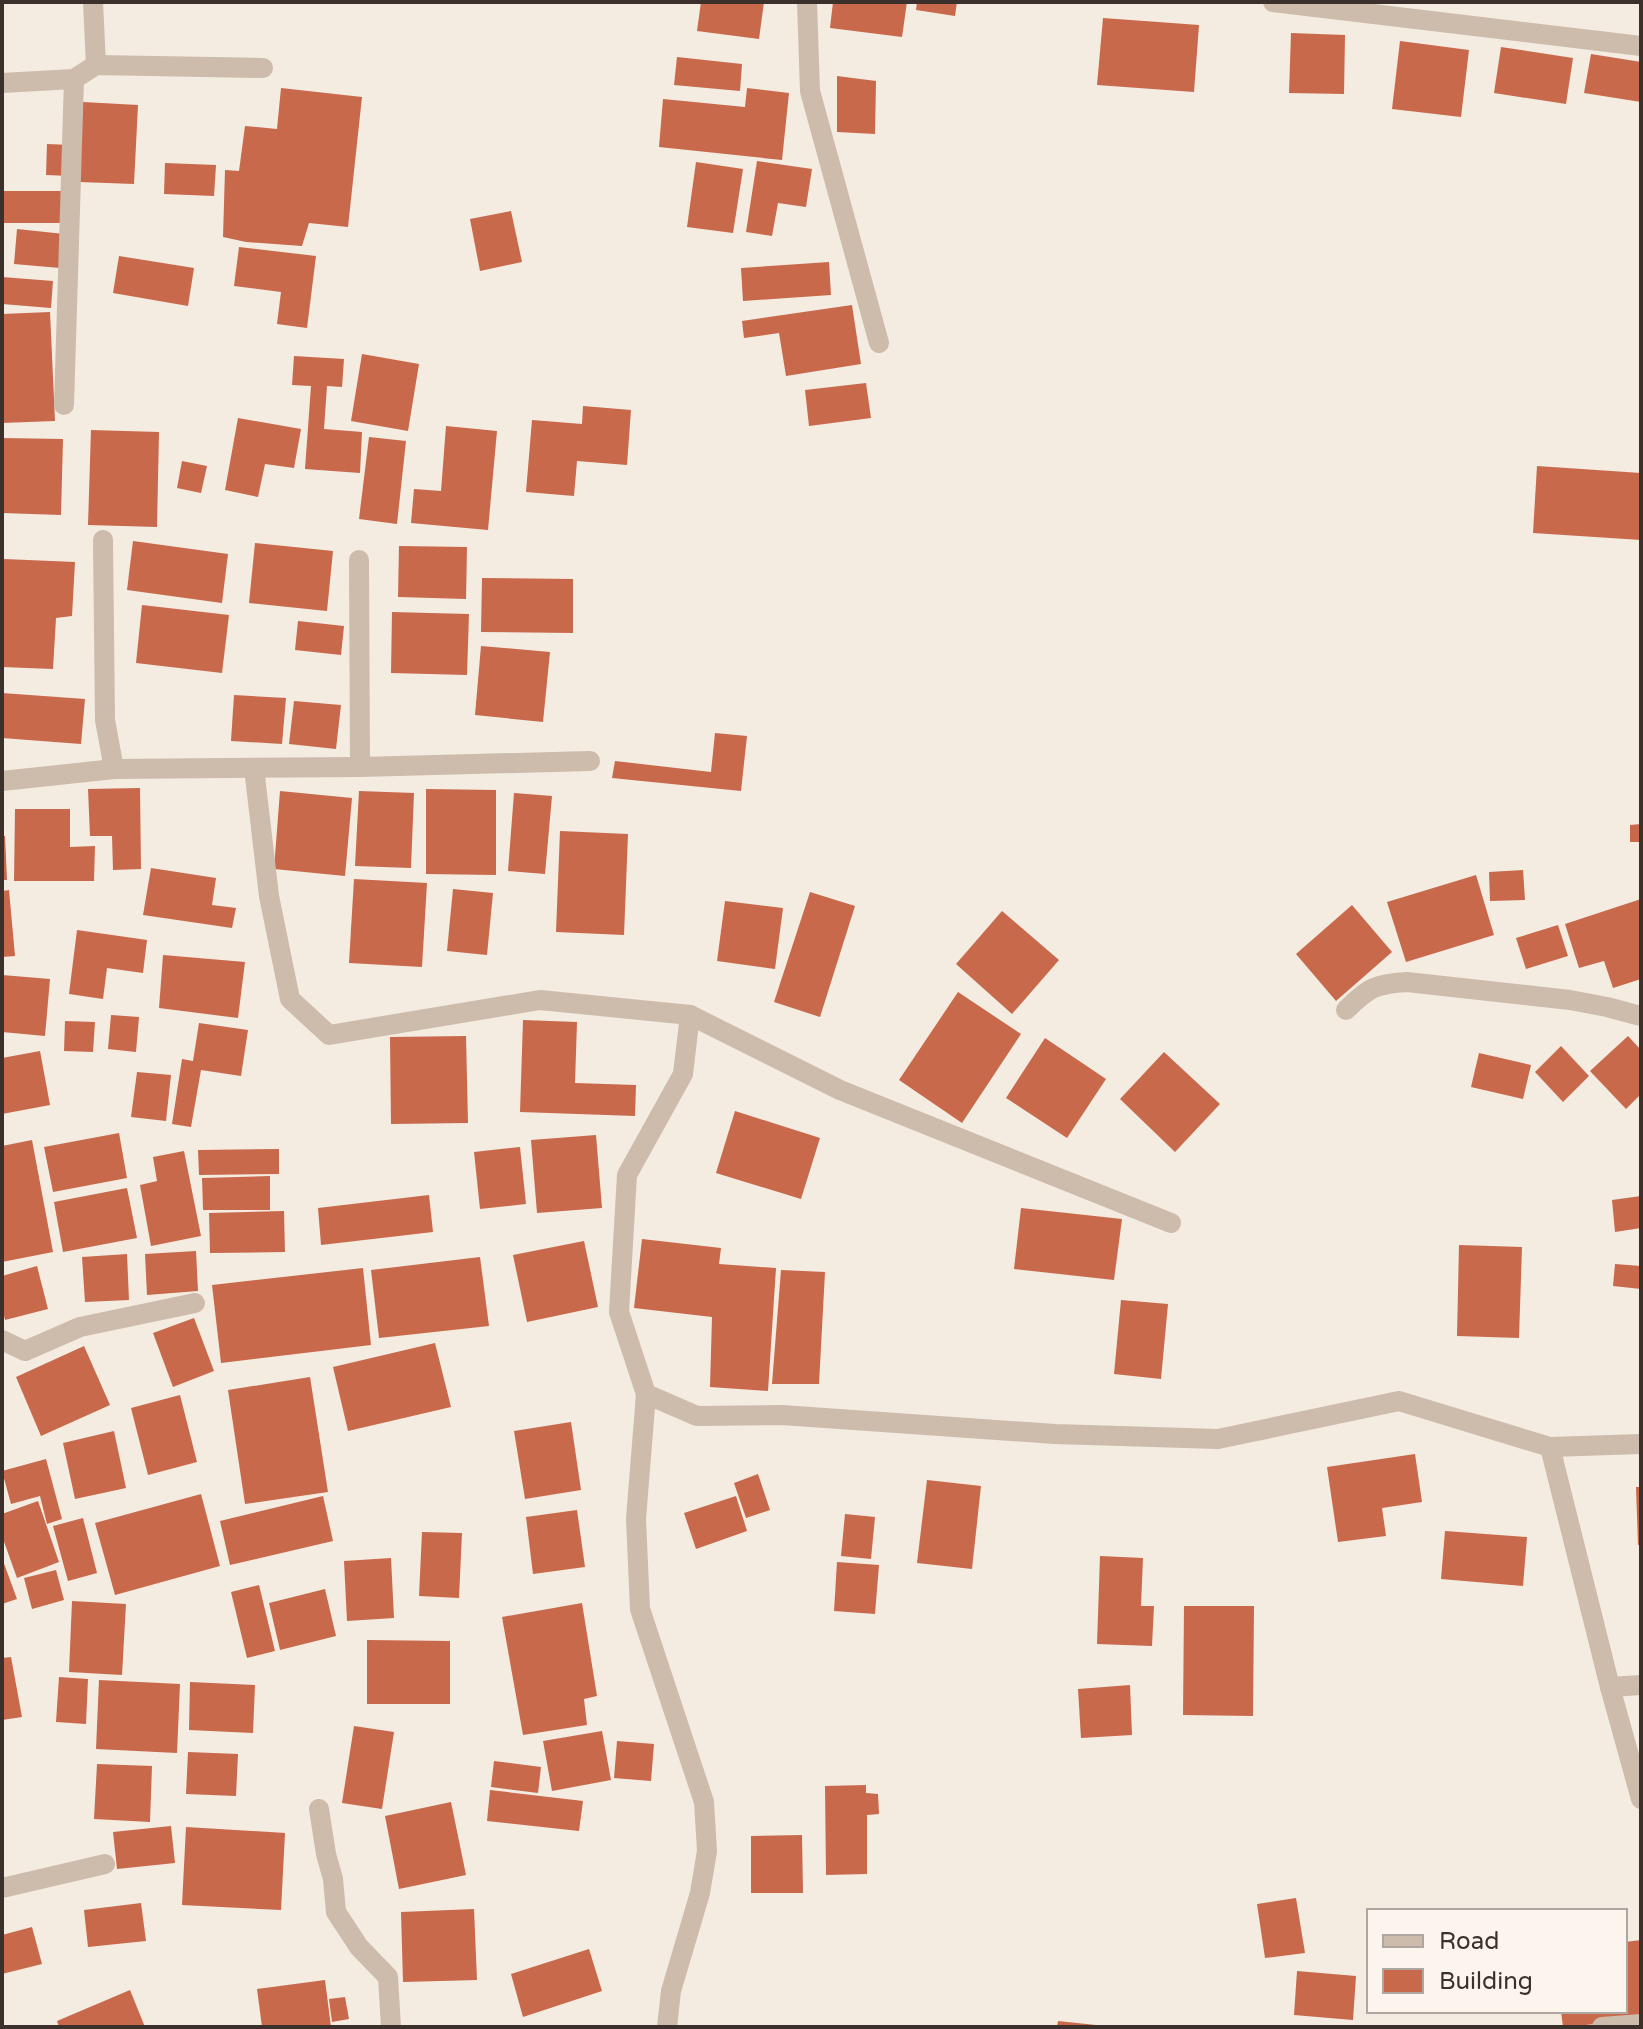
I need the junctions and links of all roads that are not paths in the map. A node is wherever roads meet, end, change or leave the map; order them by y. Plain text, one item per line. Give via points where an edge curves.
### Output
1 (93, 2) edge
2 (807, 2) edge
3 (1273, 2) edge
4 (1641, 46) edge
5 (96, 65) junction
6 (263, 68) dead end
7 (74, 79) junction
8 (2, 83) edge
9 (879, 343) dead end
10 (64, 405) dead end
11 (103, 540) dead end
12 (359, 560) dead end
13 (590, 761) dead end
14 (360, 767) junction
15 (254, 768) junction
16 (114, 769) junction
17 (2, 781) edge
18 (1346, 1010) dead end
19 (690, 1015) junction
20 (1641, 1016) edge
21 (1171, 1223) dead end
22 (195, 1303) dead end
23 (2, 1340) edge
24 (646, 1394) junction
25 (1641, 1444) edge
26 (1550, 1447) junction
27 (1641, 1685) edge
28 (1610, 1687) junction
29 (1641, 1799) edge
30 (319, 1809) dead end
31 (105, 1864) dead end
32 (2, 1888) edge
33 (1641, 2024) edge
34 (391, 2027) edge
35 (667, 2027) edge
36 (1602, 2027) edge

1 - 5 street
2 - 9 street via 810,91
3 - 4 street
5 - 6 street
5 - 7 street
7 - 8 street
7 - 10 street
11 - 16 street via 105,720
12 - 14 street
13 - 14 street
14 - 15 street
15 - 16 street
15 - 19 street via 269,896 290,999 329,1035 540,1000
16 - 17 street
18 - 20 street via 1381,984 1407,982 1570,1000
19 - 21 street via 840,1090
19 - 24 street via 683,1074 627,1175 619,1312
22 - 23 street via 80,1327 25,1351
24 - 26 street via 697,1416 782,1415 1218,1439 1399,1401
24 - 35 street via 636,1519 640,1609 704,1802 707,1851 671,1991
25 - 26 street
26 - 28 street
27 - 28 street
28 - 29 street
30 - 34 street via 336,1912 388,1977
31 - 32 street
33 - 36 street

